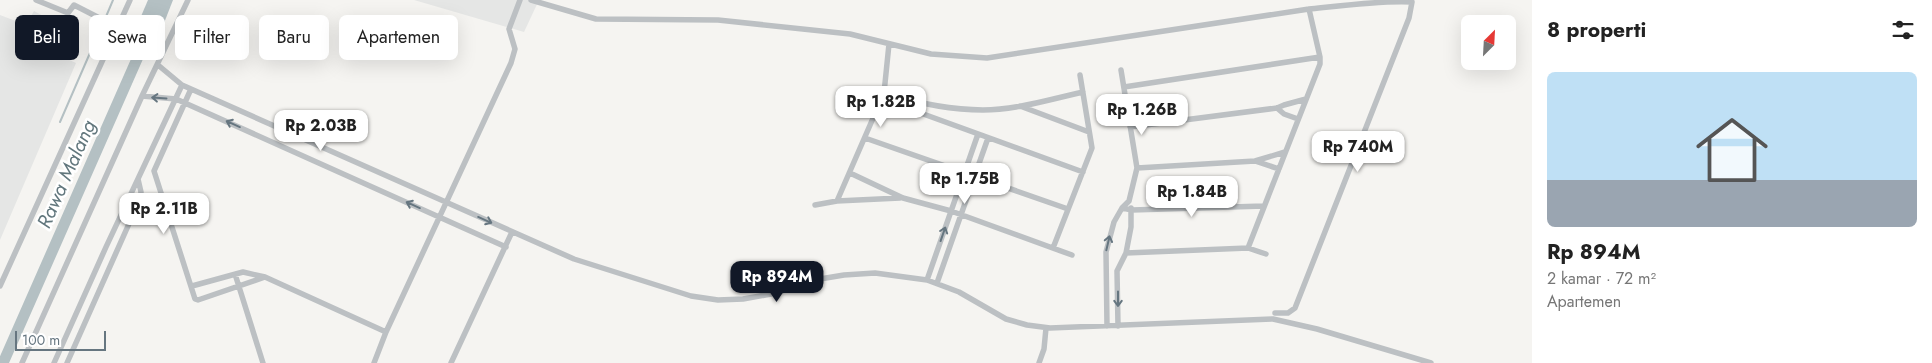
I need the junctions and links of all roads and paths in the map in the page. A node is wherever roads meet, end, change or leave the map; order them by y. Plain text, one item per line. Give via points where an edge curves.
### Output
1 (36, 0) edge
2 (130, 0) edge
3 (188, 0) edge
4 (520, 0) edge
5 (531, 0) edge
6 (1406, 1) edge
7 (1309, 9) junction
8 (93, 15) edge
9 (123, 15) edge
10 (889, 44) junction
11 (1320, 57) junction
12 (102, 60) edge
13 (158, 65) junction
14 (1122, 70) dead end
15 (1080, 75) dead end
16 (182, 85) junction
17 (1124, 87) junction
18 (191, 89) junction
19 (1083, 92) junction
20 (142, 96) junction
21 (883, 96) junction
22 (176, 99) junction
23 (1306, 99) junction
24 (185, 103) junction
25 (1018, 105) junction
26 (1277, 108) junction
27 (1298, 119) junction
28 (1130, 127) junction
29 (1089, 132) junction
30 (978, 134) junction
31 (865, 138) junction
32 (988, 138) junction
33 (1285, 152) junction
34 (1255, 161) junction
35 (1137, 168) junction
36 (1279, 169) junction
37 (964, 172) junction
38 (1083, 172) junction
39 (850, 174) junction
40 (974, 176) junction
41 (138, 179) junction
42 (903, 198) junction
43 (837, 201) junction
44 (1129, 201) junction
45 (448, 202) junction
46 (815, 205) dead end
47 (1264, 206) junction
48 (1122, 208) junction
49 (1068, 209) junction
50 (1132, 210) junction
51 (951, 211) junction
52 (961, 214) junction
53 (440, 217) junction
54 (511, 231) junction
55 (505, 246) junction
56 (1052, 248) junction
57 (1248, 248) junction
58 (1126, 253) junction
59 (1266, 254) dead end
60 (1072, 255) dead end
61 (1105, 271) junction
62 (1117, 271) junction
63 (235, 274) junction
64 (266, 278) junction
65 (927, 280) junction
66 (937, 283) junction
67 (0, 286) edge
68 (192, 286) junction
69 (239, 286) junction
70 (1275, 314) dead end
71 (1107, 326) junction
72 (1118, 326) junction
73 (1046, 328) junction
74 (386, 332) junction
75 (22, 363) edge
76 (54, 363) edge
77 (67, 363) edge
78 (264, 363) edge
79 (374, 363) edge
80 (451, 363) edge
81 (1039, 363) edge
82 (1431, 363) edge

1 - 8 street via 68,13 74,5
2 - 9 street
3 - 13 street
4 - 45 street via 509,29 515,49 511,63
5 - 10 street via 596,19 718,20 850,34
6 - 7 street
6 - 70 street via 1412,2 1409,18 1295,308 1288,313
7 - 10 street via 987,58 931,54
7 - 11 street
10 - 21 street
11 - 17 street
11 - 23 street
12 - 67 street
13 - 16 street
13 - 20 street
14 - 17 street
15 - 19 street
16 - 18 street
16 - 22 street
17 - 28 street
18 - 24 street
18 - 45 street
19 - 25 street
19 - 29 street
22 -> 20 street
20 - 75 street
21 - 25 street via 958,109 985,110
21 - 30 street
21 - 31 street
22 - 24 street
22 - 41 street
23 - 26 street
23 - 27 street
53 -> 24 street
24 - 68 street via 154,171
25 - 29 street
26 - 27 street
26 - 28 street
27 - 33 street
28 - 35 street
29 - 38 street via 1092,148
30 - 32 street
30 - 37 street
31 - 37 street
31 - 39 street
32 - 38 street
32 - 40 street
33 - 34 street
33 - 36 street
34 - 35 street
34 - 36 street
35 - 44 street
36 - 47 street
37 - 40 street
37 - 51 street
38 - 49 street
39 - 42 street
39 - 43 street
40 - 49 street
40 - 52 street
41 - 76 street
41 - 77 street via 140,199
42 - 43 street
42 - 51 street
43 - 46 street
44 - 48 street
44 - 50 street
45 - 53 street
45 -> 54 street
47 - 50 street
47 - 57 street
48 - 50 street
61 -> 48 street via 1110,234
49 - 56 street
50 - 58 street
51 - 52 street
65 -> 51 street
52 - 56 street
52 - 66 street
53 - 55 street
53 - 74 street
54 - 55 street
54 - 65 street via 574,259 691,296 718,300 771,294 844,275 874,273
55 - 80 street
56 - 60 street
57 - 58 street
57 - 59 street
58 - 62 street
61 - 62 street
61 - 71 street
62 -> 72 street
63 - 64 street via 248,272
63 - 68 street
63 - 69 street
64 - 69 street
64 - 74 street
65 - 66 street
66 - 73 street via 1006,319
68 - 69 street via 198,300
69 - 78 street
71 - 72 street
71 - 73 street
72 - 82 street via 1273,320 1326,331
73 - 81 street
74 - 79 street

